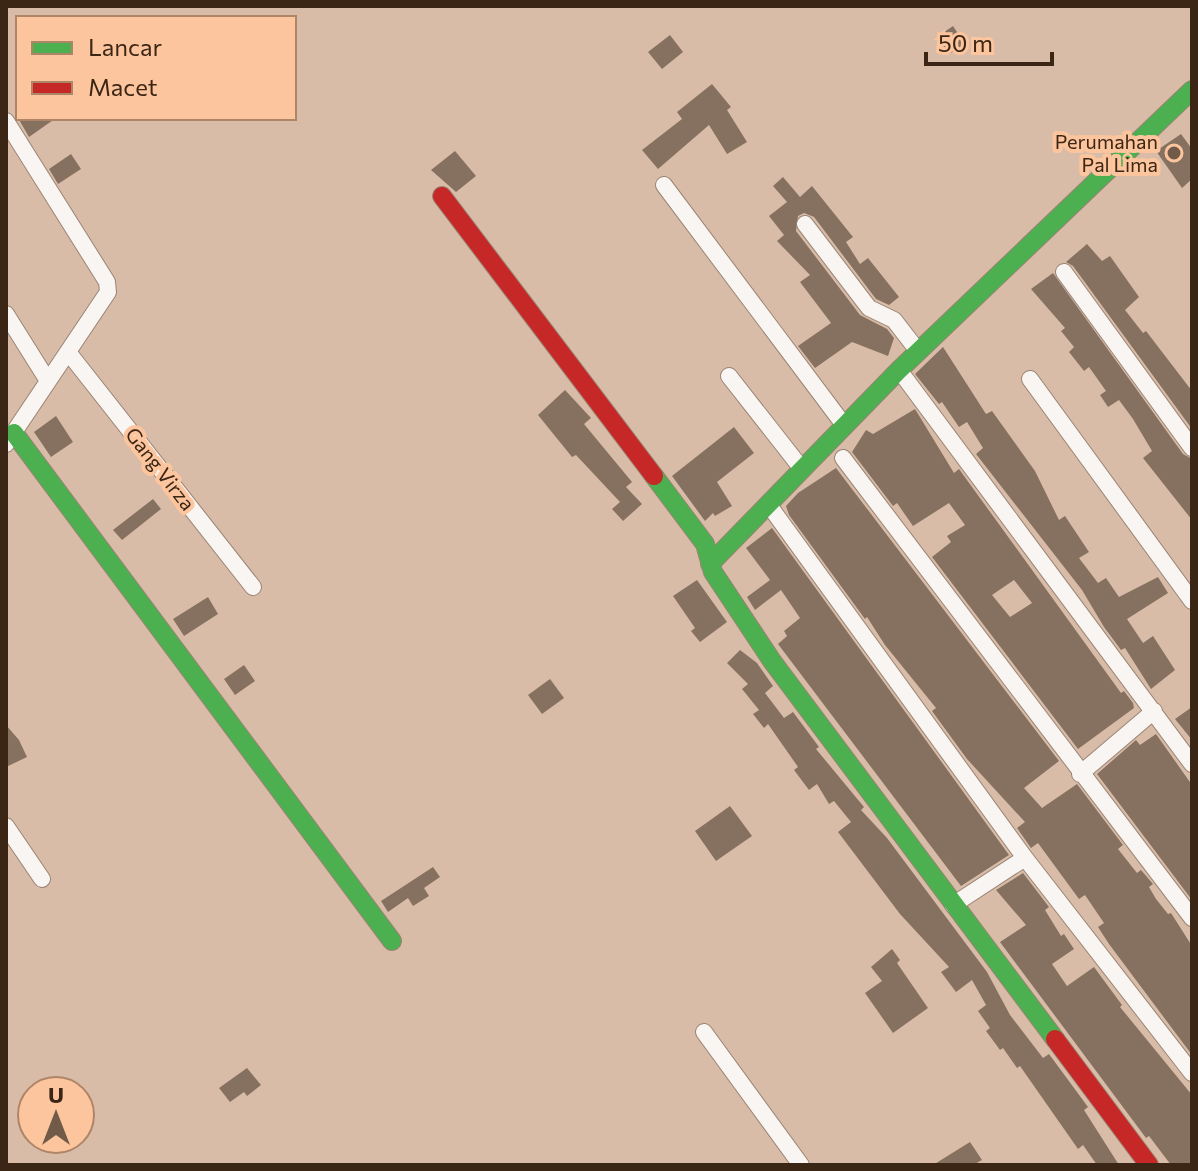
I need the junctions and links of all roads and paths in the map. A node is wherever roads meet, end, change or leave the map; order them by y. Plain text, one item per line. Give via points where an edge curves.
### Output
1 (1192, 90) edge
2 (6, 121) edge
3 (664, 185) dead end
4 (442, 196) dead end
5 (805, 224) dead end
6 (1064, 272) dead end
7 (6, 314) edge
8 (918, 351) junction
9 (68, 352) junction
10 (899, 370) junction
11 (729, 376) dead end
12 (1030, 379) dead end
13 (48, 381) junction
14 (844, 425) junction
15 (10, 438) edge
16 (1192, 448) edge
17 (843, 458) dead end
18 (802, 469) junction
19 (768, 504) junction
20 (710, 564) junction
21 (253, 587) dead end
22 (1192, 601) edge
23 (1154, 711) junction
24 (1192, 764) edge
25 (1080, 774) junction
26 (6, 826) edge
27 (1025, 858) junction
28 (42, 879) dead end
29 (953, 905) junction
30 (1192, 918) edge
31 (392, 941) dead end
32 (704, 1032) dead end
33 (1192, 1073) edge
34 (801, 1165) edge
35 (1149, 1165) edge

1 - 8 street
2 - 9 street via 107,282 107,296
3 - 14 street
4 - 20 street via 705,544
5 - 8 street via 869,308 894,320
6 - 16 street
7 - 13 street
8 - 10 street
9 - 13 street
9 - 21 street, Gang Virza
10 - 14 street
10 - 23 street
11 - 18 street
12 - 22 street
13 - 15 street
14 - 18 street
15 - 31 street
17 - 25 street
18 - 19 street
19 - 20 street
19 - 27 street
20 - 29 street via 772,661
23 - 24 street
23 - 25 street
25 - 30 street
26 - 28 street
27 - 29 street
27 - 33 street
29 - 35 street
32 - 34 street

